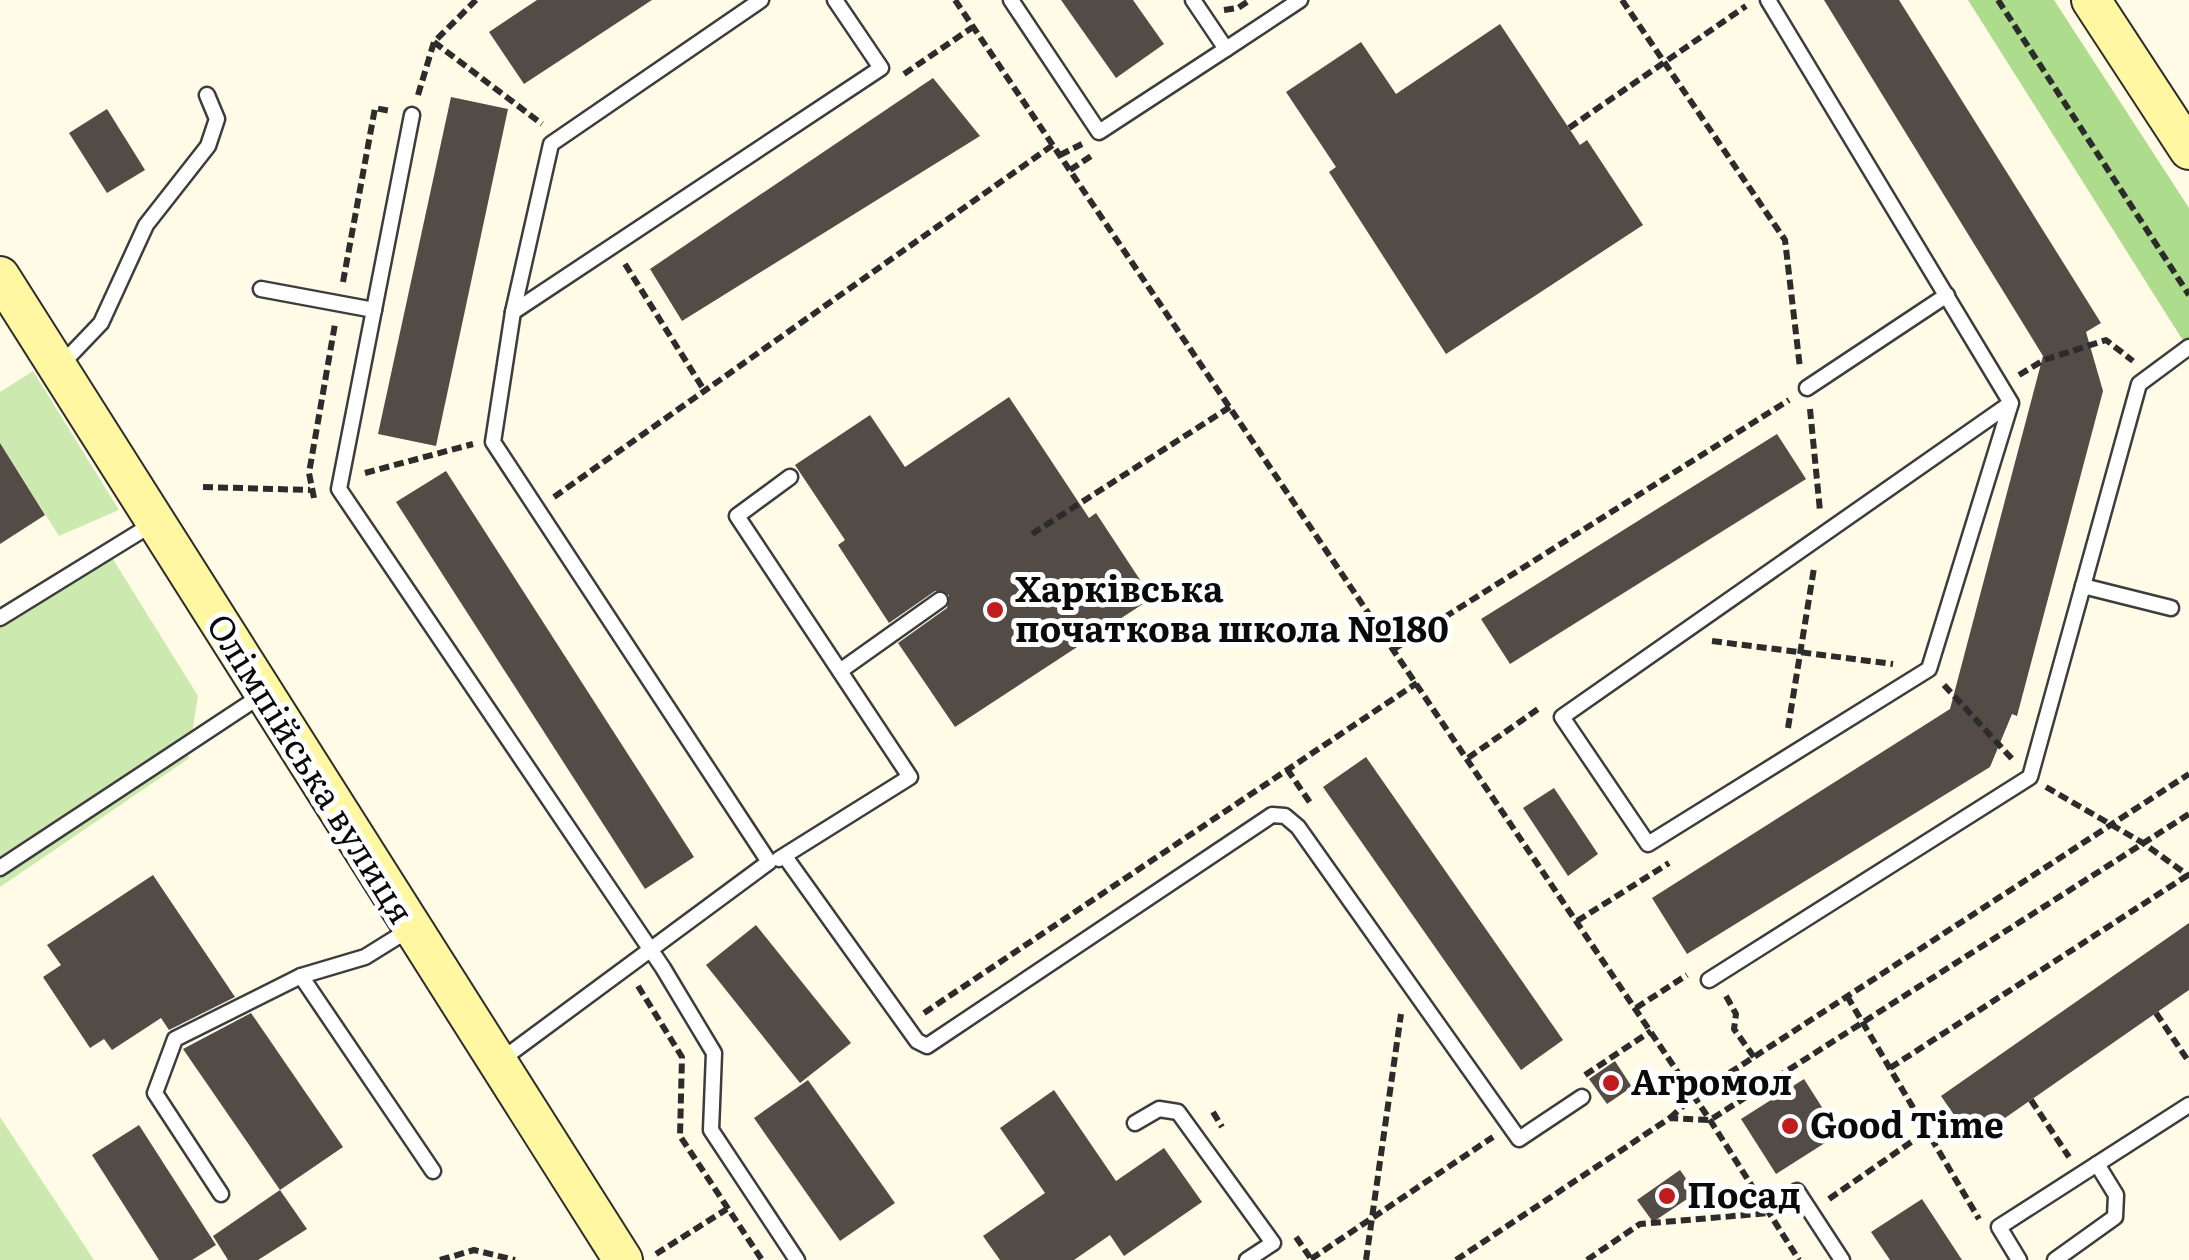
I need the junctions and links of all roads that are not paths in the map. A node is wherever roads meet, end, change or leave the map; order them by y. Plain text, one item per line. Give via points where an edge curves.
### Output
1 (761, 0) edge
2 (835, 0) edge
3 (1010, 0) edge
4 (1194, 0) edge
5 (1300, 0) edge
6 (1768, 0) edge
7 (2090, 0) edge
8 (1226, 49) junction
9 (207, 95) dead end
10 (412, 116) road end
11 (2189, 150) edge
12 (0, 276) edge
13 (261, 289) dead end
14 (1947, 296) junction
15 (374, 310) junction
16 (513, 312) junction
17 (2189, 348) edge
18 (58, 368) junction
19 (1807, 388) road end
20 (2011, 403) junction
21 (790, 478) dead end
22 (155, 523) junction
23 (2083, 586) junction
24 (940, 600) dead end
25 (2172, 608) dead end
26 (0, 618) edge
27 (840, 670) junction
28 (263, 694) junction
29 (786, 858) junction
30 (769, 862) junction
31 (0, 868) edge
32 (411, 928) junction
33 (652, 950) junction
34 (301, 976) junction
35 (1708, 980) dead end
36 (496, 1064) junction
37 (1582, 1097) dead end
38 (2189, 1104) edge
39 (1135, 1123) dead end
40 (2097, 1164) junction
41 (433, 1171) dead end
42 (1797, 1191) dead end
43 (221, 1194) dead end
44 (623, 1260) edge
45 (796, 1260) edge
46 (1247, 1260) edge
47 (1842, 1260) edge
48 (2020, 1260) edge
49 (2055, 1260) edge

1 - 16 lane via 551,144
2 - 16 lane via 881,68
3 - 8 lane via 1099,132
4 - 8 lane
5 - 8 lane
6 - 14 lane
7 - 11 street
9 - 18 lane via 217,119 208,146 146,225 101,323
10 - 15 lane
12 - 18 street, Олімпійська вулиця
13 - 15 lane
14 - 19 lane
14 - 20 lane
15 - 33 lane via 338,488
16 - 30 lane via 493,442
17 - 23 lane via 2139,384
18 - 22 street, Олімпійська вулиця
20 - 20 lane via 1562,717 1648,844 1929,669
21 - 27 lane via 737,516
22 - 26 lane
22 - 28 street, Олімпійська вулиця
23 - 25 lane
23 - 35 lane via 2030,777
24 - 27 lane
27 - 29 lane via 910,778
28 - 31 lane
28 - 32 street, Олімпійська вулиця
29 - 30 lane
29 - 37 lane via 927,1046 1272,815 1285,816 1519,1139
30 - 33 lane
32 - 34 lane via 365,957
32 - 36 street, Олімпійська вулиця
33 - 36 lane
33 - 45 lane via 714,1053 711,1130
34 - 41 lane
34 - 43 lane via 175,1039 155,1093
36 - 44 street, Олімпійська вулиця
38 - 40 lane
39 - 46 lane via 1159,1109 1178,1112 1204,1141 1273,1243
40 - 48 lane via 1999,1227
40 - 49 lane via 2116,1195 2116,1216
42 - 47 lane

